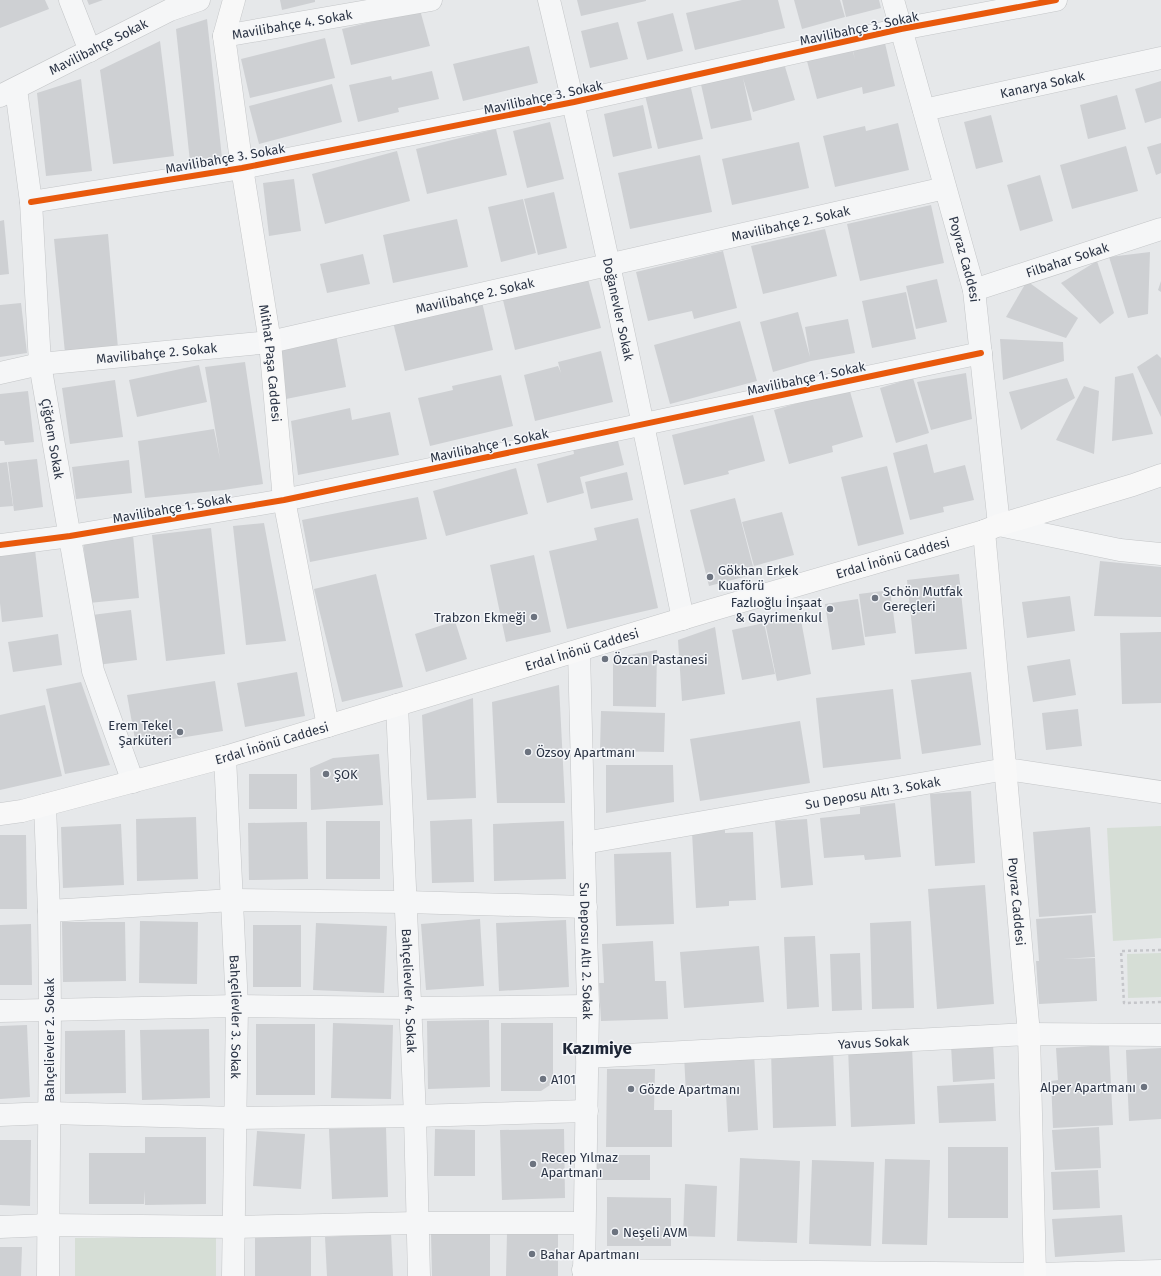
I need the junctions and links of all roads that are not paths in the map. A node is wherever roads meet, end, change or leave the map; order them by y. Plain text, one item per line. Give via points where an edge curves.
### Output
1 (70, 0) edge
2 (199, 0) edge
3 (234, 0) edge
4 (431, 0) edge
5 (549, 0) edge
6 (893, 0) edge
7 (1056, 0) edge
8 (901, 29) junction
9 (224, 36) junction
10 (90, 51) junction
11 (1161, 58) edge
12 (8, 93) edge
13 (574, 102) junction
14 (924, 110) junction
15 (242, 168) junction
16 (945, 188) junction
17 (31, 202) junction
18 (1161, 230) edge
19 (609, 264) junction
20 (974, 290) junction
21 (270, 342) junction
22 (981, 353) junction
23 (40, 364) junction
24 (0, 373) edge
25 (644, 424) junction
26 (1161, 475) edge
27 (284, 500) junction
28 (992, 528) junction
29 (70, 536) junction
30 (0, 545) edge
31 (1161, 554) edge
32 (683, 619) junction
33 (579, 651) junction
34 (397, 706) junction
35 (328, 726) junction
36 (225, 757) junction
37 (1006, 769) junction
38 (133, 782) junction
39 (1161, 792) edge
40 (45, 805) junction
41 (0, 814) edge
42 (584, 843) junction
43 (232, 900) junction
44 (406, 902) junction
45 (586, 907) junction
46 (49, 911) junction
47 (237, 1006) junction
48 (588, 1006) junction
49 (410, 1008) junction
50 (50, 1010) junction
51 (0, 1011) edge
52 (1028, 1034) junction
53 (1161, 1035) edge
54 (587, 1057) junction
55 (587, 1111) junction
56 (49, 1113) junction
57 (0, 1115) edge
58 (415, 1116) junction
59 (236, 1118) junction
60 (416, 1223) junction
61 (584, 1223) junction
62 (48, 1225) junction
63 (234, 1226) junction
64 (0, 1227) edge
65 (1161, 1271) edge
66 (584, 1273) edge
67 (1035, 1274) junction
68 (944, 1275) edge
69 (48, 1276) edge
70 (233, 1276) edge
71 (419, 1276) edge

1 - 10 street
2 - 10 street, Mavilibahçe Sokak via 170,10
3 - 9 street, Mithat Paşa Caddesi
4 - 9 street, Mavilibahçe 4. Sokak
5 - 13 street, Doğanevler Sokak
6 - 8 street, Poyraz Caddesi
7 - 8 street, Mavilibahçe 3. Sokak
8 - 13 street, Mavilibahçe 3. Sokak
8 - 14 street, Poyraz Caddesi
9 - 15 street, Mithat Paşa Caddesi
10 - 12 street, Mavilibahçe Sokak
11 - 14 street, Kanarya Sokak
12 - 17 street, Çiğdem Sokak
13 - 15 street, Mavilibahçe 3. Sokak
13 - 19 street, Doğanevler Sokak
14 - 16 street, Poyraz Caddesi
15 - 17 street, Mavilibahçe 3. Sokak
15 - 21 street, Mithat Paşa Caddesi
16 - 19 street, Mavilibahçe 2. Sokak
16 - 20 street, Poyraz Caddesi
17 - 23 street, Çiğdem Sokak
18 - 20 street, Filbahar Sokak
19 - 21 street, Mavilibahçe 2. Sokak
19 - 25 street, Doğanevler Sokak
20 - 22 street, Poyraz Caddesi
21 - 23 street, Mavilibahçe 2. Sokak
21 - 27 street, Mithat Paşa Caddesi
22 - 25 street, Mavilibahçe 1. Sokak
22 - 28 street, Poyraz Caddesi
23 - 24 street, Mavilibahçe 2. Sokak
23 - 29 street, Çiğdem Sokak
25 - 27 street, Mavilibahçe 1. Sokak
25 - 32 street, Doğanevler Sokak
26 - 28 street, Erdal İnönü Caddesi
27 - 29 street, Mavilibahçe 1. Sokak
27 - 35 street, Mithat Paşa Caddesi
28 - 31 street via 1120,550
28 - 32 street, Erdal İnönü Caddesi
28 - 37 street, Poyraz Caddesi
29 - 30 street, Mavilibahçe 1. Sokak
29 - 38 street, Çiğdem Sokak via 93,671
32 - 33 street, Erdal İnönü Caddesi
33 - 34 street, Erdal İnönü Caddesi
33 - 42 street, Su Deposu Altı 2. Sokak
34 - 35 street, Erdal İnönü Caddesi
34 - 44 street, Bahçelievler 4. Sokak
35 - 36 street, Erdal İnönü Caddesi
36 - 38 street, Erdal İnönü Caddesi
36 - 43 street, Bahçelievler 3. Sokak
37 - 39 street, Su Deposu Altı 3. Sokak
37 - 42 street, Su Deposu Altı 3. Sokak
37 - 52 street, Poyraz Caddesi
38 - 40 street, Erdal İnönü Caddesi
40 - 41 street, Erdal İnönü Caddesi
40 - 46 street, Bahçelievler 2. Sokak
42 - 45 street, Su Deposu Altı 2. Sokak
43 - 44 street
43 - 46 street
43 - 47 street, Bahçelievler 3. Sokak
44 - 45 street
44 - 49 street, Bahçelievler 4. Sokak
45 - 48 street, Su Deposu Altı 2. Sokak
46 - 50 street, Bahçelievler 2. Sokak
47 - 49 street
47 - 50 street
47 - 59 street, Bahçelievler 3. Sokak
48 - 49 street
48 - 54 street, Su Deposu Altı 2. Sokak
49 - 58 street, Bahçelievler 4. Sokak
50 - 51 street
50 - 56 street, Bahçelievler 2. Sokak
52 - 53 street, Yavus Sokak
52 - 54 street, Yavus Sokak
52 - 67 street, Poyraz Caddesi
54 - 55 street, Su Deposu Altı 2. Sokak
55 - 58 street
55 - 61 street, Su Deposu Altı 2. Sokak
56 - 57 street
56 - 59 street
56 - 62 street, Bahçelievler 2. Sokak
58 - 59 street
58 - 60 street, Bahçelievler 4. Sokak
59 - 63 street, Bahçelievler 3. Sokak
60 - 61 street
60 - 63 street
60 - 71 street, Bahçelievler 4. Sokak
61 - 66 street, Su Deposu Altı 2. Sokak
62 - 63 street
62 - 64 street
62 - 69 street, Bahçelievler 2. Sokak
63 - 70 street, Bahçelievler 3. Sokak
65 - 67 street
66 - 68 street
67 - 68 street

